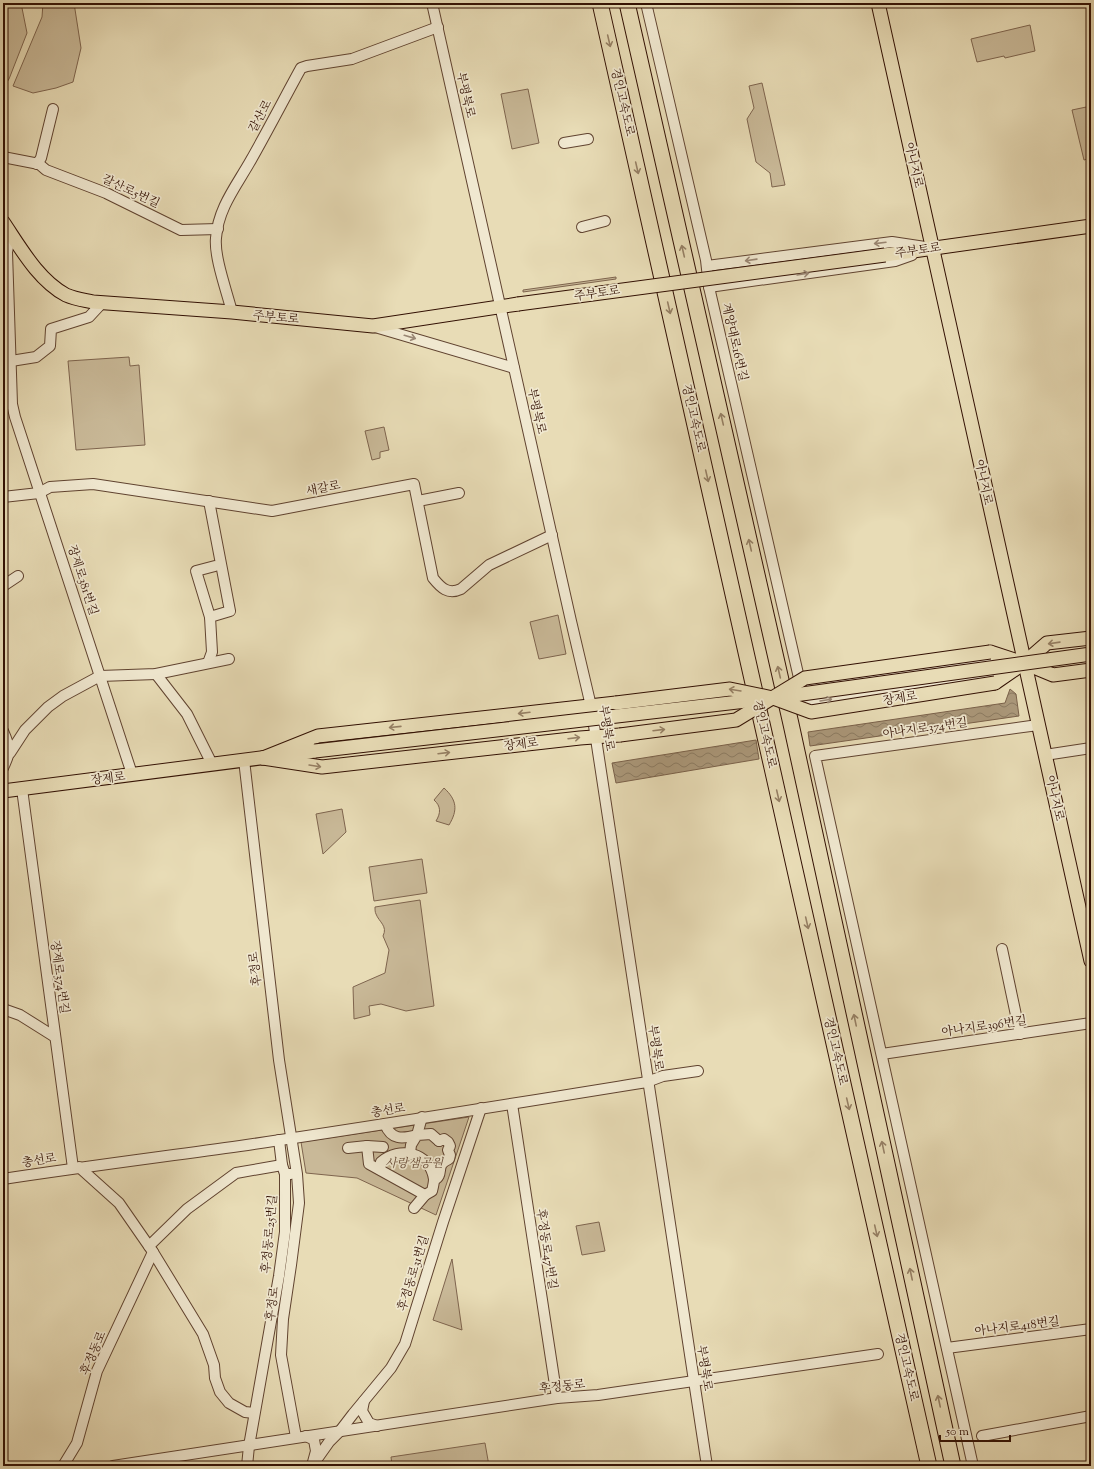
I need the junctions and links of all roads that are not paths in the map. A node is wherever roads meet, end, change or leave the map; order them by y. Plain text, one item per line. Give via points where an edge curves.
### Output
1 (432, 3) edge
2 (600, 3) edge
3 (627, 3) edge
4 (646, 3) edge
5 (878, 3) edge
6 (438, 27) junction
7 (53, 109) dead end
8 (588, 139) dead end
9 (564, 144) dead end
10 (3, 157) edge
11 (37, 164) junction
12 (605, 221) dead end
13 (3, 222) edge
14 (1091, 226) edge
15 (582, 227) dead end
16 (218, 229) junction
17 (7, 236) edge
18 (932, 248) junction
19 (726, 264) junction
20 (707, 266) junction
21 (729, 284) junction
22 (709, 287) junction
23 (102, 303) junction
24 (500, 306) junction
25 (232, 312) junction
26 (373, 326) junction
27 (8, 368) edge
28 (514, 368) junction
29 (39, 493) junction
30 (458, 493) dead end
31 (3, 497) edge
32 (208, 501) junction
33 (418, 501) junction
34 (552, 535) junction
35 (215, 566) dead end
36 (18, 576) dead end
37 (3, 586) edge
38 (210, 617) junction
39 (1091, 638) edge
40 (1091, 654) edge
41 (229, 659) dead end
42 (208, 663) junction
43 (1024, 663) junction
44 (1091, 670) edge
45 (156, 674) junction
46 (100, 676) junction
47 (801, 686) junction
48 (773, 698) junction
49 (591, 706) junction
50 (1038, 725) junction
51 (3, 731) edge
52 (597, 736) junction
53 (1091, 748) edge
54 (10, 754) junction
55 (1045, 754) junction
56 (263, 758) junction
57 (244, 760) junction
58 (212, 764) junction
59 (3, 768) edge
60 (132, 774) junction
61 (22, 789) junction
62 (3, 791) edge
63 (1002, 949) dead end
64 (1091, 960) edge
65 (3, 1009) edge
66 (1091, 1023) edge
67 (1020, 1034) junction
68 (55, 1037) junction
69 (882, 1054) junction
70 (698, 1071) dead end
71 (647, 1082) junction
72 (512, 1104) junction
73 (481, 1108) junction
74 (422, 1117) junction
75 (385, 1124) junction
76 (417, 1135) junction
77 (395, 1136) junction
78 (292, 1138) junction
79 (279, 1140) junction
80 (366, 1146) junction
81 (383, 1147) junction
82 (348, 1148) dead end
83 (410, 1153) junction
84 (388, 1157) junction
85 (76, 1168) junction
86 (284, 1169) junction
87 (381, 1170) junction
88 (297, 1174) junction
89 (3, 1179) edge
90 (434, 1180) junction
91 (425, 1195) junction
92 (414, 1208) dead end
93 (151, 1249) junction
94 (1091, 1330) edge
95 (947, 1348) junction
96 (878, 1354) dead end
97 (694, 1381) junction
98 (557, 1398) junction
99 (364, 1401) junction
100 (254, 1413) junction
101 (1091, 1416) edge
102 (377, 1426) junction
103 (340, 1431) junction
104 (982, 1436) dead end
105 (301, 1437) junction
106 (249, 1446) junction
107 (313, 1465) edge
108 (63, 1466) edge
109 (113, 1466) edge
110 (247, 1466) edge
111 (707, 1466) edge
112 (929, 1466) edge
113 (953, 1466) edge
114 (973, 1466) edge

1 - 6 street, 부평북로
2 -> 112 highway, 경인고속도로
113 -> 3 highway, 경인고속도로 via 791,724
4 - 20 street, 계양대로16번길
5 - 18 main road, 아나지로
6 - 16 street, 갈산로 via 352,59 301,68 229,196
6 - 24 street, 부평북로
7 - 11 street via 41,158
8 - 9 street
10 - 11 street, 갈산로5번길
11 - 16 street, 갈산로5번길 via 46,170 106,193 181,230
12 - 15 street
13 - 17 main road, 주부토로
14 - 18 main road, 주부토로
16 - 25 street, 갈산로 via 216,251
17 - 23 main road, 주부토로 via 55,287 78,299
17 - 27 street, 장제로381번길
18 -> 19 street via 892,242
21 -> 18 street via 895,261
18 - 24 main road, 주부토로, bridge
18 - 43 main road, 아나지로
19 - 20 street
19 - 21 street via 720,270 720,276
20 - 22 street, 계양대로16번길
21 - 22 street
22 - 47 street, 계양대로16번길
23 - 25 main road, 주부토로
23 - 27 street via 89,317 51,329 50,346 36,357
24 - 26 main road, 주부토로
24 - 28 street, 부평북로
25 - 26 main road, 주부토로
26 -> 28 street
27 - 29 street, 장제로381번길 via 15,417
28 - 34 street, 부평북로
29 - 31 street, 새갈로
29 - 32 street, 새갈로 via 50,487 93,484
29 - 46 street, 장제로381번길
30 - 33 street
32 - 33 street, 새갈로 via 272,511 414,484
32 - 38 street via 230,611
33 - 34 street, 새갈로 via 433,578 439,587 447,591 461,589 489,564
34 - 49 street, 부평북로
35 - 38 street via 196,571
36 - 37 street
38 - 42 street via 212,652
39 -> 43 main road, 장제로 via 1047,643
40 - 48 main road, 장제로, bridge
41 - 42 street
42 - 45 street
43 - 44 main road, 장제로 via 1053,675
43 - 47 street via 993,661
47 -> 43 street, 계양대로16번길 via 805,704 994,675
43 - 48 main road, 장제로, bridge via 990,652 805,678
43 - 48 main road, 장제로, bridge via 995,683 811,712
43 - 50 main road, 아나지로
45 - 46 street
45 - 58 street via 187,714
46 - 54 street via 48,707 25,730
46 - 60 street, 장제로381번길
48 -> 49 main road, 장제로, bridge via 730,689
52 -> 48 main road, 장제로, bridge via 736,720
48 - 56 main road, 장제로, bridge
49 - 52 street, 부평북로
49 -> 56 main road, 장제로 via 318,736
50 - 55 main road, 아나지로
50 - 69 street, 아나지로374번길 via 815,756
51 - 54 street
56 -> 52 main road, 장제로 via 322,767
52 - 71 street, 부평북로
53 - 55 street
54 - 59 street
55 - 64 main road, 아나지로
56 - 57 main road, 장제로
57 - 58 main road, 장제로
57 - 78 street, 후정로 via 279,1060
58 - 60 main road, 장제로
60 - 61 main road, 장제로
61 - 62 main road, 장제로
61 - 68 street, 장제로374번길
63 - 67 street
65 - 68 street via 20,1015
66 - 67 street, 아나지로396번길
67 - 69 street, 아나지로396번길
68 - 85 street, 장제로374번길
69 - 95 street
70 - 71 street, 충선로 via 663,1076
71 - 72 street, 충선로
71 - 97 street, 부평북로
72 - 73 street, 충선로
72 - 98 street, 후정동로47번길
73 - 74 street, 충선로
73 - 99 street, 후정동로31번길 via 404,1344 391,1368
74 - 75 street, 충선로
74 - 76 street
75 - 77 street via 388,1131
75 - 78 street, 충선로
76 - 77 street via 404,1139
76 - 83 street
76 - 90 street via 431,1134 439,1141 444,1139 450,1146 449,1159 440,1166 440,1174
77 - 81 street
78 - 79 street, 충선로
78 - 88 street, 후정로
79 - 85 street, 충선로
79 - 86 street
80 - 81 street
80 - 82 street
80 - 87 street via 369,1164
81 - 84 street
83 - 84 street
83 - 90 street via 425,1162
84 - 87 street via 380,1162
85 - 89 street, 충선로
85 - 93 street via 119,1203
86 - 88 street
86 - 93 street via 236,1173 187,1209
86 - 100 street, 후정동로25번길 via 284,1240
87 - 91 street
88 - 105 street, 후정로 via 298,1203 283,1319 282,1355
90 - 91 street via 432,1191
91 - 92 street
93 - 100 street via 203,1334 220,1392 229,1403 245,1412
93 - 108 street, 후정동로 via 97,1372 77,1443
94 - 95 street, 아나지로418번길
95 - 114 street
96 - 97 street, 후정동로
97 - 98 street, 후정동로 via 598,1396
97 - 111 street, 부평북로
98 - 102 street, 후정동로
99 - 102 street via 362,1411 369,1423
99 - 103 street, 후정동로31번길
100 - 106 street, 후정동로25번길
101 - 104 street
102 - 103 street, 후정동로
103 - 105 street, 후정동로
103 - 107 street, 후정동로31번길
105 - 106 street, 후정동로
105 - 107 street via 314,1440 316,1451
106 - 109 street, 후정동로
106 - 110 street

